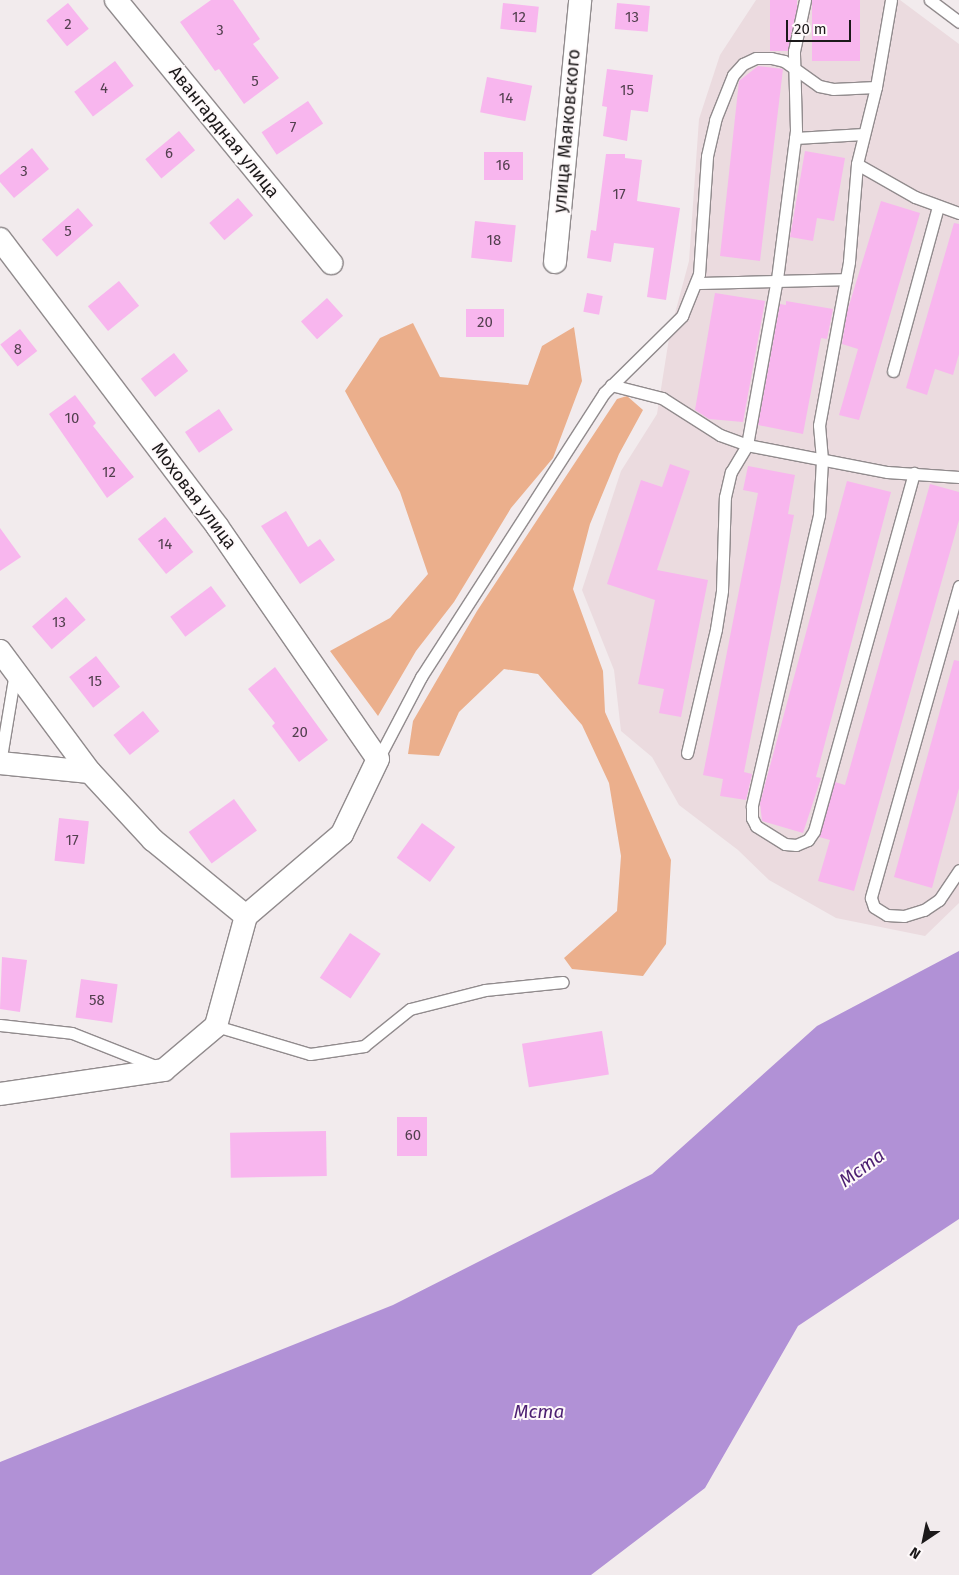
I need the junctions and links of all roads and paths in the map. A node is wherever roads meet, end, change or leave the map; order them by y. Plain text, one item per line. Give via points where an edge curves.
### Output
1 (116, 0) edge
2 (580, 0) edge
3 (805, 0) edge
4 (891, 0) edge
5 (930, 0) edge
6 (959, 22) edge
7 (795, 68) junction
8 (876, 87) junction
9 (864, 134) junction
10 (795, 138) junction
11 (856, 164) junction
12 (938, 206) junction
13 (959, 213) edge
14 (0, 239) edge
15 (555, 262) dead end
16 (331, 263) dead end
17 (846, 279) junction
18 (777, 280) junction
19 (696, 283) junction
20 (892, 371) dead end
21 (611, 385) junction
22 (747, 445) junction
23 (822, 460) junction
24 (914, 473) junction
25 (959, 477) edge
26 (959, 586) edge
27 (0, 651) edge
28 (15, 670) junction
29 (687, 754) dead end
30 (378, 759) junction
31 (0, 763) edge
32 (90, 772) junction
33 (959, 870) edge
34 (246, 916) junction
35 (563, 982) dead end
36 (0, 1025) edge
37 (216, 1026) junction
38 (164, 1070) junction
39 (0, 1094) edge

1 - 16 street, Авангардная улица
2 - 15 street, улица Маяковского
3 - 7 lane via 794,51
4 - 8 lane
5 - 6 lane
7 - 8 lane via 819,86 833,89
7 - 10 lane
7 - 19 lane via 784,60 756,58 743,64 733,75 715,120 707,156
8 - 9 lane
9 - 10 lane
9 - 11 lane
10 - 18 lane
11 - 12 lane
11 - 17 lane
12 - 13 lane
12 - 20 lane
14 - 30 street, Моховая улица via 217,526
17 - 18 lane
17 - 23 lane via 819,425
18 - 19 lane
18 - 22 lane
19 - 21 lane via 675,325
21 - 22 lane via 662,398 720,435
21 - 30 lane via 421,677
22 - 23 lane
22 - 29 lane via 731,472 724,497 722,590
23 - 24 lane via 887,472
23 - 24 lane via 819,514 752,806 756,826 785,844 796,845 808,840 814,831
24 - 25 lane
26 - 33 lane via 871,898 874,906 887,915 904,916 924,910 939,900
27 - 28 street
28 - 31 lane
28 - 32 street
30 - 34 street via 342,834
31 - 32 street
32 - 34 street via 153,840
34 - 37 street
35 - 37 lane via 485,990 410,1009 364,1046 310,1054
36 - 38 lane via 72,1033
37 - 38 street
38 - 39 street

